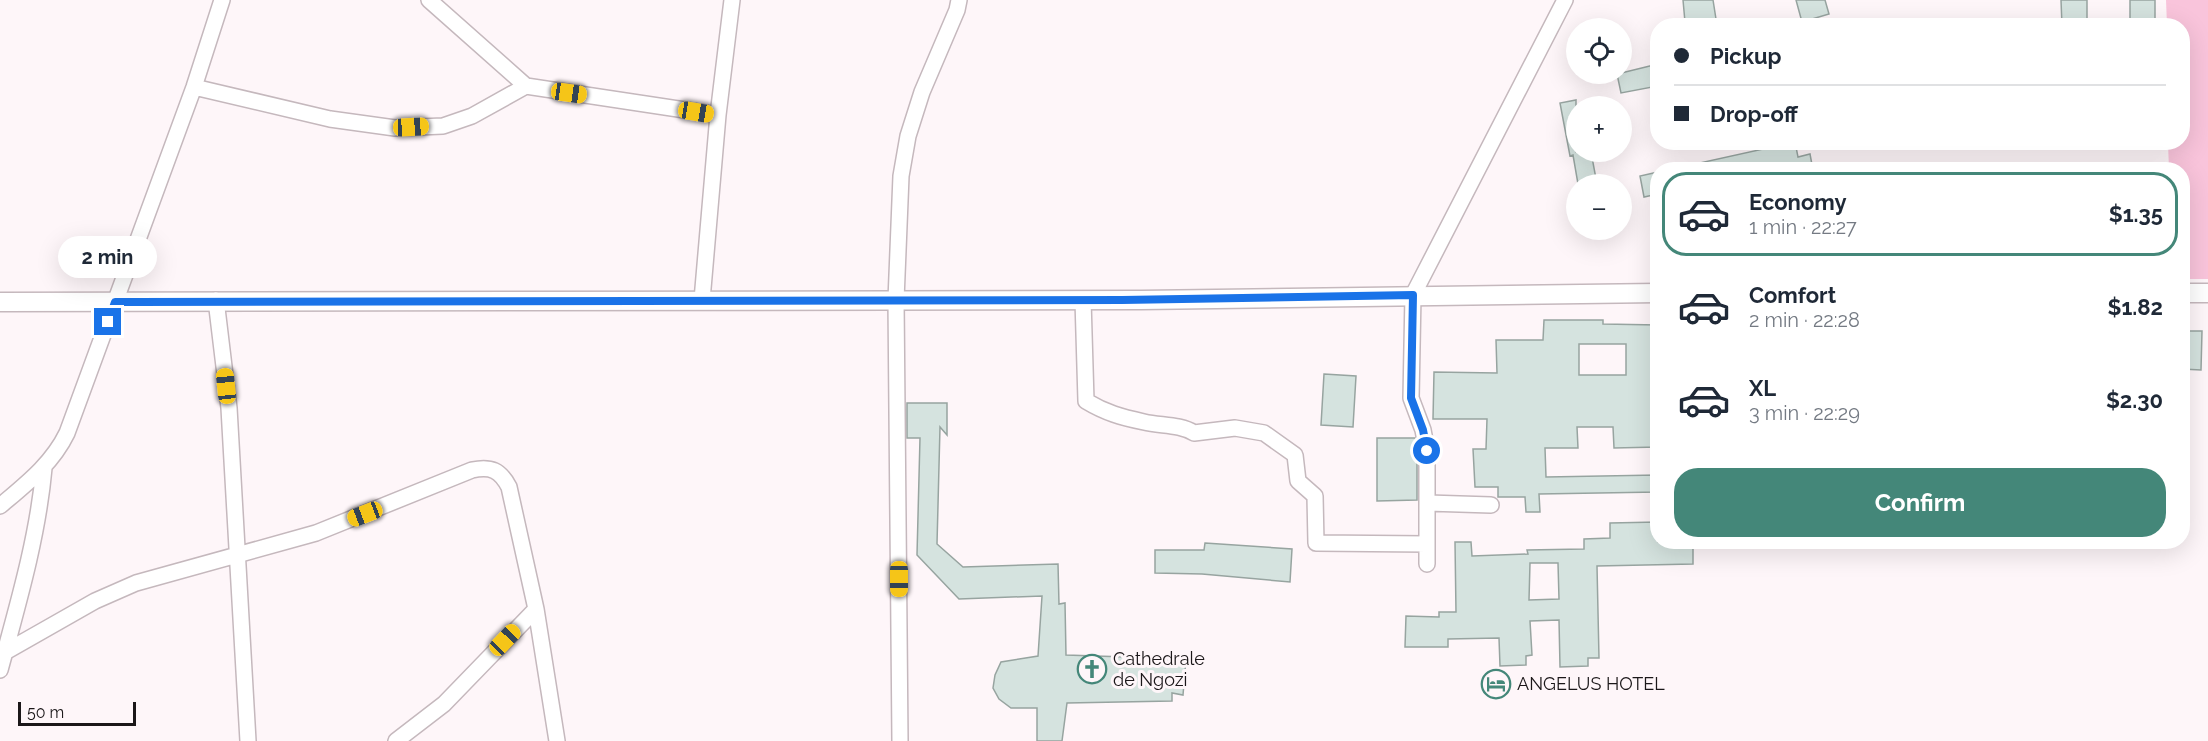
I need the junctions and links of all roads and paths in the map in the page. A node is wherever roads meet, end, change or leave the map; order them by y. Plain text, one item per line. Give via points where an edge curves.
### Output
1 (222, 0) edge
2 (429, 0) edge
3 (732, 0) edge
4 (959, 0) edge
5 (1565, 0) edge
6 (526, 86) junction
7 (194, 87) junction
8 (718, 115) junction
9 (1650, 293) edge
10 (2190, 293) edge
11 (2208, 293) edge
12 (1413, 295) junction
13 (216, 300) junction
14 (702, 300) junction
15 (896, 300) junction
16 (1083, 300) junction
17 (0, 302) edge
18 (115, 302) junction
19 (44, 468) junction
20 (1428, 502) junction
21 (1491, 505) dead end
22 (0, 506) edge
23 (1427, 544) junction
24 (237, 554) junction
25 (1426, 564) dead end
26 (536, 609) junction
27 (2, 654) edge
28 (0, 670) edge
29 (248, 741) edge
30 (396, 741) edge
31 (557, 741) edge
32 (900, 741) edge

1 - 7 street
2 - 6 street
3 - 8 street
4 - 15 street via 908,136 901,176
5 - 12 street
6 - 7 street via 472,116 443,126 395,128 330,119
6 - 8 street
7 - 18 street
8 - 14 street
9 - 12 street
10 - 11 street
12 - 16 street
12 - 20 street via 1411,398 1427,451
13 - 14 street
13 - 18 street
13 - 24 street via 229,408
14 - 15 street
15 - 16 street
15 - 32 street
16 - 23 street via 1086,401 1107,414 1186,428 1194,433 1235,428 1264,433 1295,456 1298,481 1315,496 1316,543
17 - 18 street
18 - 19 street via 67,433
19 - 22 street
19 - 27 street via 40,505
20 - 21 street
20 - 23 street
23 - 25 street
24 - 26 street via 315,533 471,470 495,469 509,487
24 - 27 street via 136,582
24 - 29 street
26 - 30 street via 444,704
26 - 31 street
27 - 28 street

